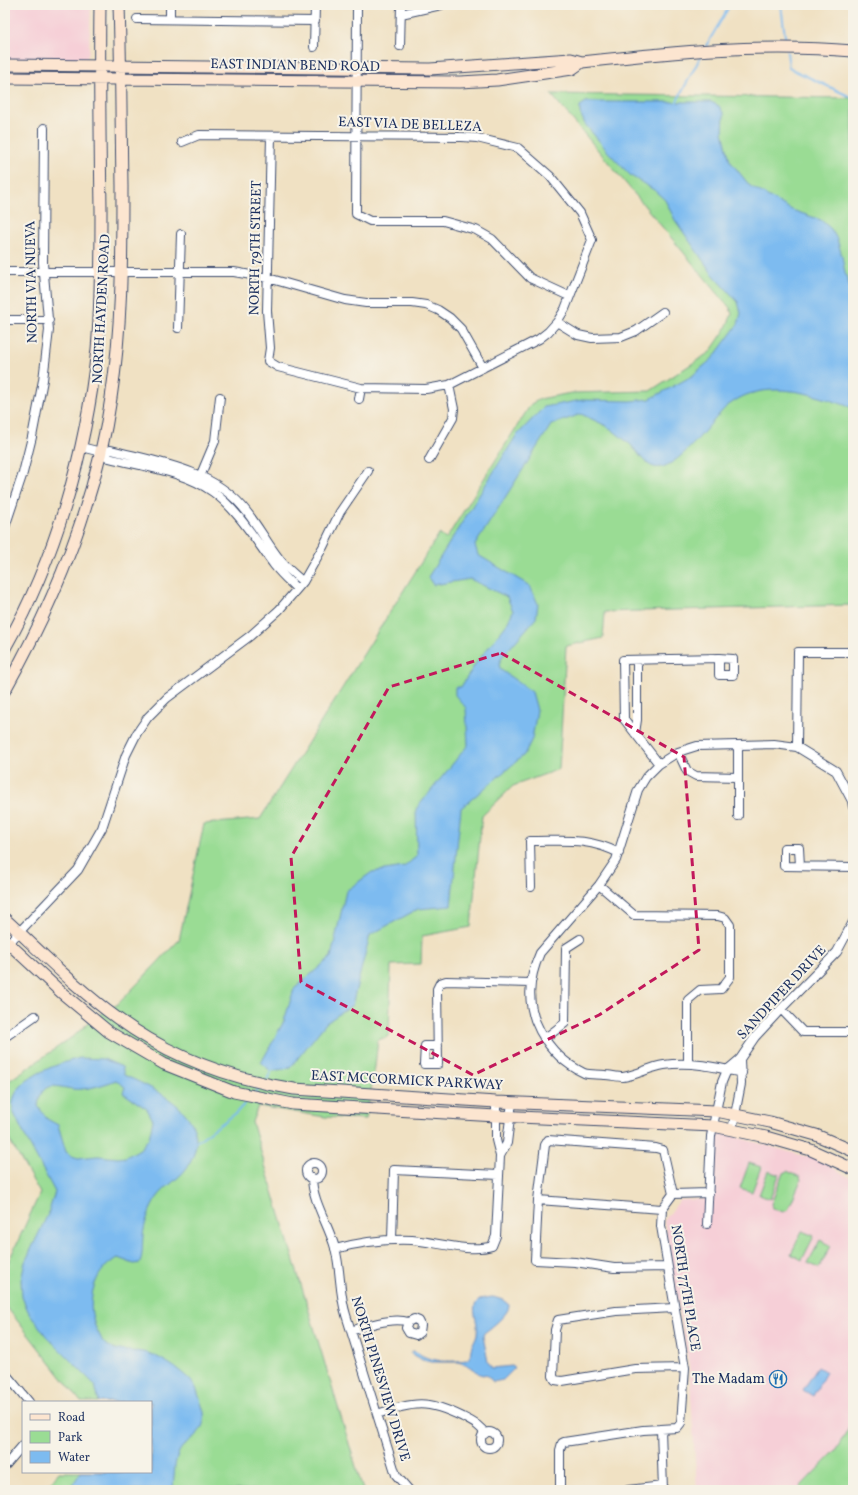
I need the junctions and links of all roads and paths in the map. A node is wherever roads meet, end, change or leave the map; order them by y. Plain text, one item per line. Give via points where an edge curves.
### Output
1 (100, 5) edge
2 (119, 5) edge
3 (170, 5) edge
4 (315, 5) edge
5 (357, 5) edge
6 (401, 5) edge
7 (442, 5) edge
8 (401, 14) junction
9 (137, 18) dead end
10 (170, 19) junction
11 (314, 21) junction
12 (400, 46) dead end
13 (314, 47) dead end
14 (853, 51) edge
15 (582, 62) junction
16 (5, 65) edge
17 (99, 66) junction
18 (121, 66) junction
19 (357, 68) junction
20 (5, 78) edge
21 (100, 79) junction
22 (121, 79) junction
23 (357, 82) junction
24 (44, 128) dead end
25 (271, 136) junction
26 (357, 136) junction
27 (182, 142) dead end
28 (181, 234) dead end
29 (44, 271) junction
30 (101, 271) junction
31 (122, 271) junction
32 (181, 271) junction
33 (5, 272) edge
34 (268, 278) junction
35 (569, 296) junction
36 (663, 312) dead end
37 (5, 320) edge
38 (49, 320) junction
39 (557, 322) junction
40 (178, 328) dead end
41 (483, 368) junction
42 (449, 385) junction
43 (361, 388) junction
44 (220, 397) dead end
45 (359, 399) dead end
46 (81, 447) junction
47 (101, 452) junction
48 (429, 460) dead end
49 (368, 471) dead end
50 (199, 479) junction
51 (5, 527) edge
52 (303, 582) junction
53 (297, 589) junction
54 (5, 648) edge
55 (853, 652) edge
56 (718, 658) dead end
57 (637, 660) junction
58 (5, 690) edge
59 (635, 733) junction
60 (738, 745) junction
61 (797, 747) junction
62 (678, 752) junction
63 (659, 764) junction
64 (738, 777) junction
65 (853, 803) edge
66 (738, 816) dead end
67 (619, 853) junction
68 (800, 866) dead end
69 (853, 867) edge
70 (599, 885) junction
71 (531, 887) dead end
72 (5, 920) edge
73 (853, 922) edge
74 (20, 933) junction
75 (580, 939) dead end
76 (6, 944) edge
77 (530, 983) junction
78 (781, 1009) junction
79 (35, 1016) dead end
80 (853, 1032) edge
81 (5, 1037) edge
82 (544, 1039) junction
83 (438, 1046) dead end
84 (740, 1059) junction
85 (688, 1064) junction
86 (727, 1070) junction
87 (742, 1073) junction
88 (496, 1102) junction
89 (512, 1102) junction
90 (716, 1111) junction
91 (735, 1115) junction
92 (496, 1116) junction
93 (511, 1117) junction
94 (713, 1126) junction
95 (732, 1130) junction
96 (853, 1151) edge
97 (500, 1156) junction
98 (853, 1169) edge
99 (499, 1175) junction
100 (312, 1178) dead end
101 (673, 1194) junction
102 (709, 1194) junction
103 (538, 1200) junction
104 (662, 1209) junction
105 (707, 1224) dead end
106 (392, 1240) junction
107 (335, 1249) junction
108 (666, 1267) junction
109 (674, 1308) junction
110 (408, 1322) dead end
111 (351, 1331) junction
112 (685, 1368) junction
113 (5, 1373) edge
114 (28, 1401) edge
115 (377, 1414) junction
116 (661, 1429) junction
117 (485, 1434) dead end
118 (22, 1446) edge
119 (5, 1466) edge
120 (663, 1488) edge
121 (409, 1490) edge
122 (560, 1490) edge
123 (628, 1490) edge

1 - 17 main road, NORTH HAYDEN ROAD
2 - 18 main road, NORTH HAYDEN ROAD
3 - 10 street
4 - 11 street
5 - 19 street
6 - 8 street
7 - 8 street
8 - 12 street
9 - 10 street
10 - 11 street
11 - 13 street
14 - 15 main road, EAST INDIAN BEND ROAD via 778,48 690,50
15 - 19 main road, EAST INDIAN BEND ROAD via 571,59 430,69
15 - 23 main road, EAST INDIAN BEND ROAD via 572,69 497,80
16 - 17 main road, EAST INDIAN BEND ROAD
17 - 18 main road, EAST INDIAN BEND ROAD
17 - 21 main road, NORTH HAYDEN ROAD
18 - 19 main road, EAST INDIAN BEND ROAD
18 - 22 main road, NORTH HAYDEN ROAD
19 - 23 street
20 - 21 main road, EAST INDIAN BEND ROAD
21 - 22 main road, EAST INDIAN BEND ROAD
21 - 30 main road, NORTH HAYDEN ROAD
22 - 23 main road, EAST INDIAN BEND ROAD
22 - 31 main road, NORTH HAYDEN ROAD
23 - 26 street
24 - 29 street, NORTH VIA NUEVA
25 - 26 street, EAST VIA DE BELLEZA
25 - 27 street, EAST VIA DE BELLEZA via 199,135
25 - 34 street, NORTH 79TH STREET
26 - 35 street via 356,214 370,221 443,221 476,230 492,239 530,278
26 - 35 street, EAST VIA DE BELLEZA via 477,138 518,148 550,176 580,213 596,240
28 - 32 street
29 - 30 street
29 - 33 street
29 - 38 street, NORTH VIA NUEVA
30 - 31 street
30 - 46 main road, NORTH HAYDEN ROAD via 97,349
31 - 32 street
31 - 47 main road, NORTH HAYDEN ROAD via 114,378
32 - 34 street via 234,272
32 - 40 street
34 - 41 street via 345,300 412,304 438,310 461,329
34 - 43 street, NORTH 79TH STREET via 268,361 278,367
35 - 39 street, EAST VIA DE BELLEZA
36 - 39 street via 636,331 614,338 578,335
37 - 38 street
38 - 51 street, NORTH VIA NUEVA via 38,410 23,473
39 - 41 street via 539,339
41 - 42 street
42 - 43 street via 426,389
42 - 48 street via 454,409 453,418
43 - 45 street
44 - 50 street via 215,442
46 - 47 street
46 - 54 main road, NORTH HAYDEN ROAD via 44,563
47 - 50 street via 111,450 176,466
47 - 58 main road, NORTH HAYDEN ROAD via 64,572
49 - 52 street via 340,512 324,547
50 - 52 street via 218,486 241,505 282,562
50 - 53 street via 232,511 275,567
52 - 53 street
53 - 74 street via 279,610 250,636 167,698 148,717 126,755 102,828 78,870
55 - 61 street via 798,652
56 - 57 street
57 - 59 street
57 - 59 street via 623,660 624,719
59 - 63 street
60 - 61 street via 774,744
60 - 62 street via 697,746
60 - 64 street
61 - 65 street via 836,771
62 - 63 street
62 - 64 street via 688,771 696,776
63 - 67 street via 638,790
64 - 66 street
67 - 70 street
67 - 71 street via 584,841 530,841
68 - 69 street
70 - 77 street via 540,953
70 - 85 street via 634,915 718,916 725,918 730,925 730,977 721,989 700,990 688,1000
72 - 74 main road, EAST MCCORMICK PARKWAY
73 - 78 street, SANDPIPER DRIVE via 838,952
74 - 76 street
74 - 88 main road, EAST MCCORMICK PARKWAY via 72,982 118,1019 167,1048 211,1068 266,1084 294,1089
75 - 82 street via 566,948 565,1023
76 - 92 main road, EAST MCCORMICK PARKWAY via 109,1032 164,1064 221,1088 293,1104
77 - 82 street via 530,1006 534,1021
77 - 83 street via 440,983 437,989
78 - 80 street via 803,1032
78 - 84 street, SANDPIPER DRIVE via 755,1037
79 - 81 street
82 - 85 street via 558,1057 584,1073 623,1077 663,1065
84 - 86 street, SANDPIPER DRIVE
84 - 87 street, SANDPIPER DRIVE
85 - 86 street
86 - 87 street
86 - 90 street
87 - 91 street, SANDPIPER DRIVE
88 - 89 main road, EAST MCCORMICK PARKWAY
88 - 92 street
89 - 90 main road, EAST MCCORMICK PARKWAY
89 - 93 street
90 - 91 main road, EAST MCCORMICK PARKWAY
90 - 94 street
91 - 95 street, SANDPIPER DRIVE
91 - 96 main road, EAST MCCORMICK PARKWAY via 816,1135
92 - 93 main road, EAST MCCORMICK PARKWAY
92 - 97 street via 496,1140
93 - 94 main road, EAST MCCORMICK PARKWAY
93 - 97 street via 507,1143
94 - 95 main road, EAST MCCORMICK PARKWAY
94 - 102 street
95 - 98 main road, EAST MCCORMICK PARKWAY via 811,1150
97 - 99 street
99 - 106 street via 496,1236 492,1246 478,1248
99 - 106 street via 394,1170
100 - 107 street, NORTH PINESVIEW DRIVE via 314,1191
101 - 102 street
101 - 103 street via 663,1150 548,1140 545,1145
101 - 104 street, NORTH 77TH PLACE
102 - 105 street
103 - 104 street
103 - 108 street via 535,1260 575,1262 614,1268
104 - 108 street, NORTH 77TH PLACE via 661,1226
106 - 107 street via 360,1243
107 - 111 street, NORTH PINESVIEW DRIVE via 342,1302
108 - 109 street, NORTH 77TH PLACE
109 - 112 street, NORTH 77TH PLACE
109 - 112 street via 616,1311 556,1321 553,1374 555,1380 562,1381 636,1369
110 - 111 street via 373,1325
111 - 115 street, NORTH PINESVIEW DRIVE
112 - 116 street, NORTH 77TH PLACE via 681,1423 677,1428
113 - 114 street
115 - 117 street via 410,1404 430,1404 445,1408 476,1423
115 - 121 street, NORTH PINESVIEW DRIVE via 396,1475
116 - 120 street
116 - 122 street, NORTH 77TH PLACE via 607,1434 562,1443
118 - 119 street
120 - 123 street

